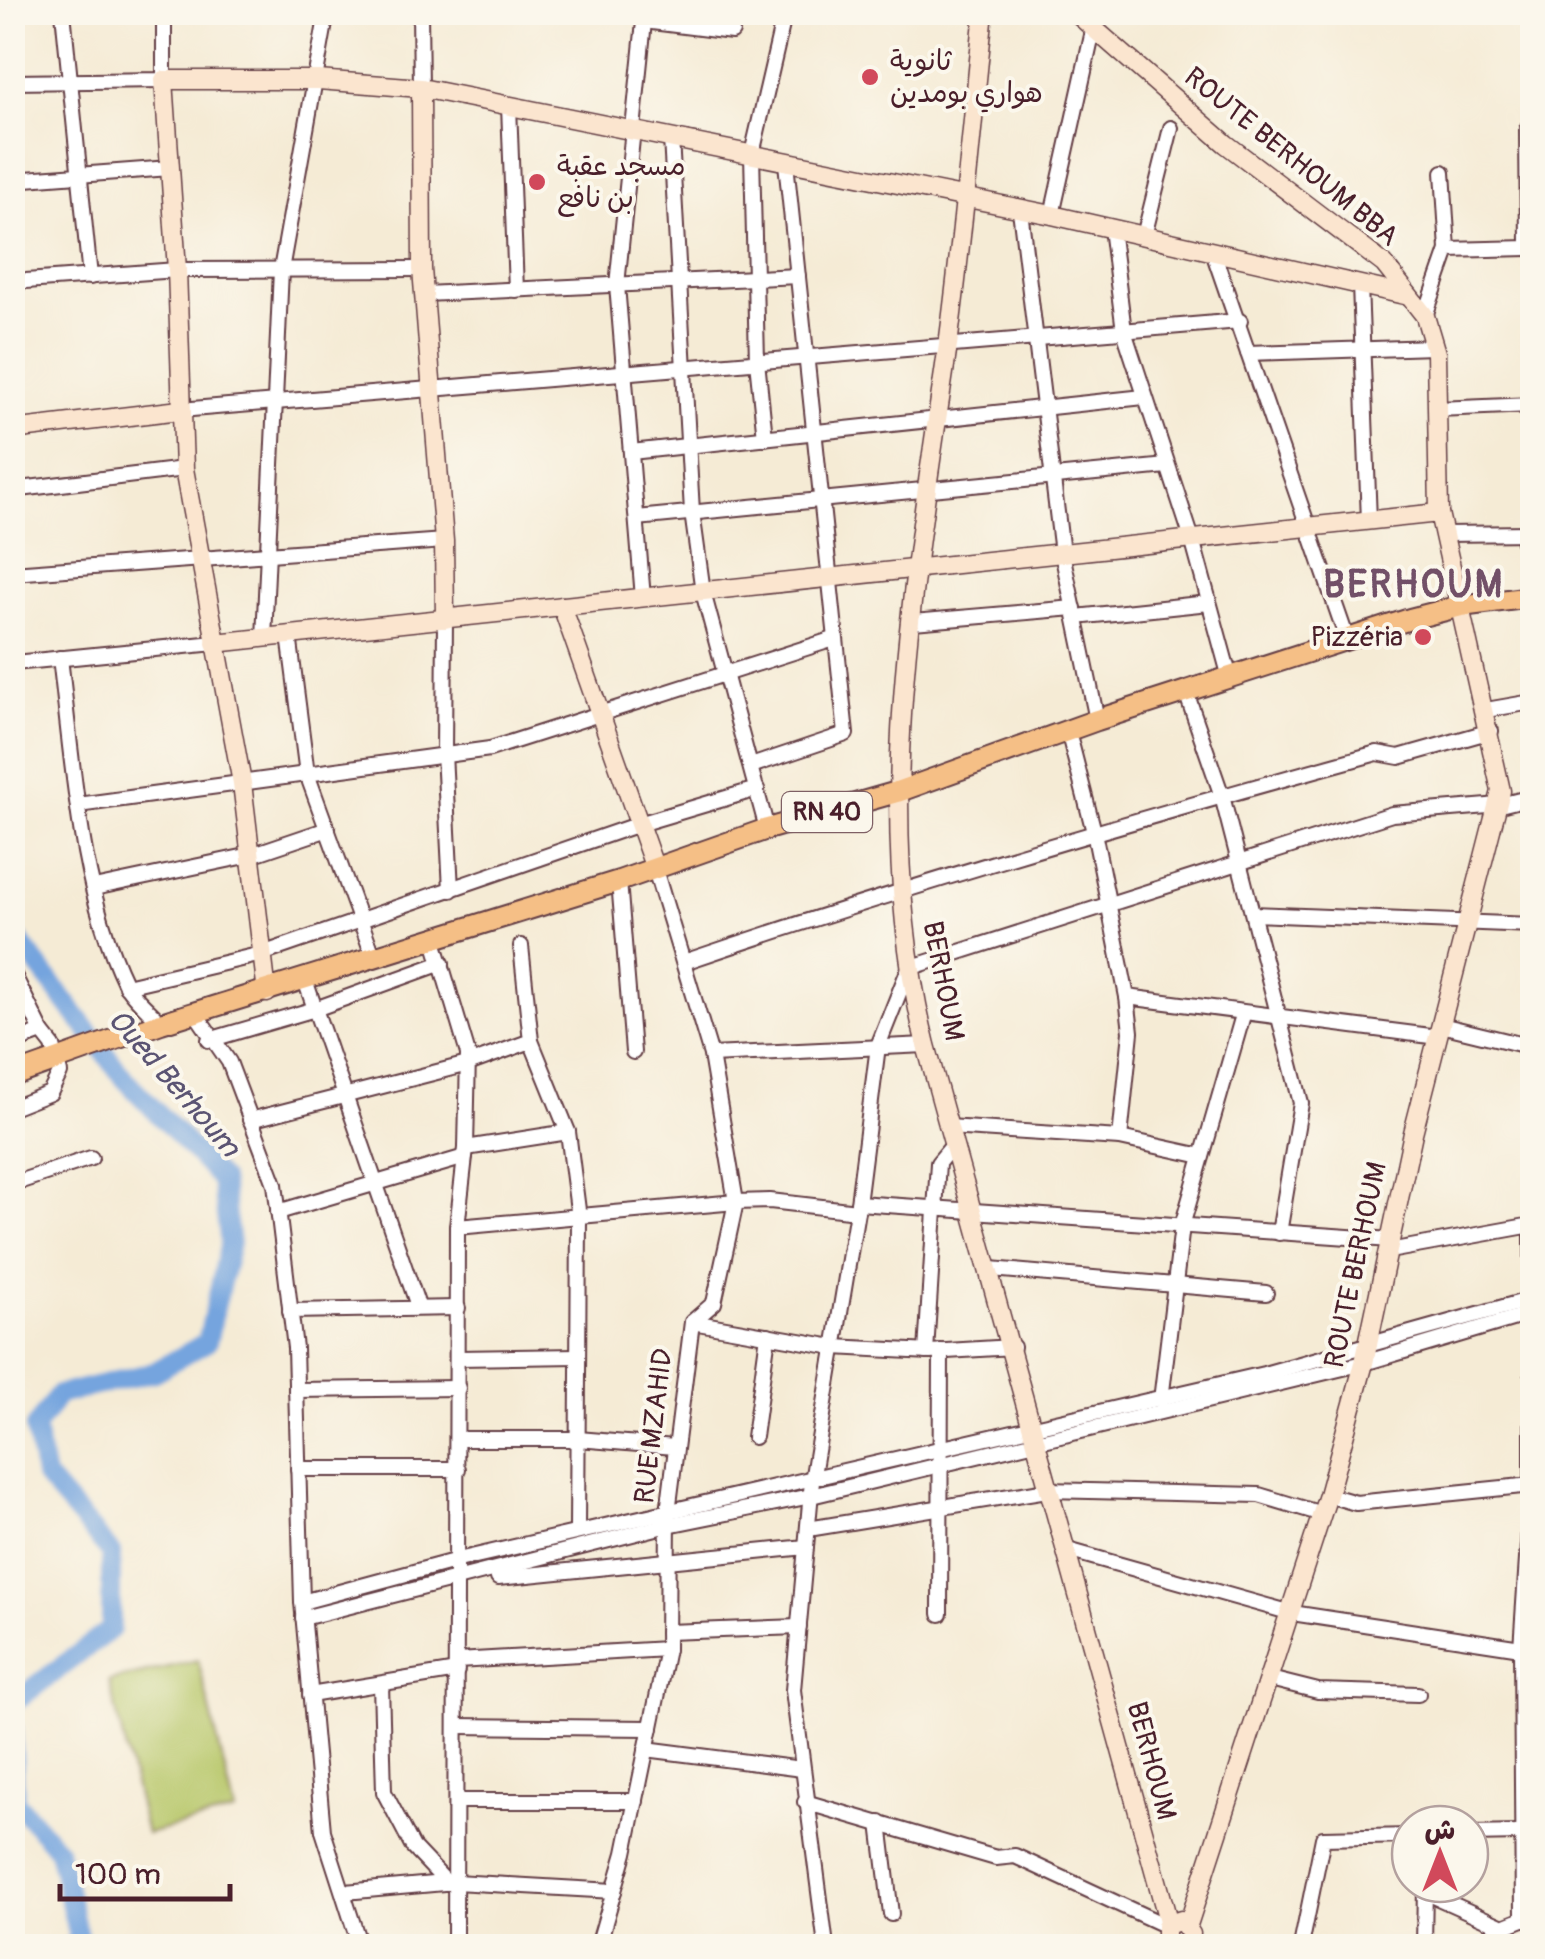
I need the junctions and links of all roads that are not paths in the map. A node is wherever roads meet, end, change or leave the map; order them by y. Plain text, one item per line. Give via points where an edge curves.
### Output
1 (63, 12) edge
2 (164, 12) edge
3 (327, 12) edge
4 (420, 12) edge
5 (785, 12) edge
6 (1075, 12) edge
7 (989, 14) edge
8 (644, 17) edge
9 (1093, 30) junction
10 (732, 32) dead end
11 (67, 80) junction
12 (164, 80) junction
13 (318, 80) junction
14 (12, 82) edge
15 (421, 88) junction
16 (509, 106) junction
17 (1170, 128) dead end
18 (1526, 129) dead end
19 (636, 131) junction
20 (672, 138) junction
21 (752, 154) junction
22 (786, 163) junction
23 (170, 168) junction
24 (1444, 172) dead end
25 (81, 173) junction
26 (12, 180) edge
27 (1530, 188) edge
28 (964, 198) junction
29 (1020, 210) junction
30 (1052, 215) junction
31 (1111, 228) junction
32 (1144, 236) junction
33 (1448, 250) junction
34 (1213, 252) junction
35 (422, 269) junction
36 (178, 270) junction
37 (281, 270) junction
38 (798, 276) junction
39 (90, 277) junction
40 (756, 278) junction
41 (12, 282) edge
42 (679, 282) junction
43 (617, 285) junction
44 (1360, 285) junction
45 (516, 290) junction
46 (425, 294) junction
47 (1409, 296) junction
48 (1425, 316) junction
49 (1240, 320) junction
50 (1124, 331) junction
51 (1034, 335) junction
52 (948, 342) junction
53 (1434, 347) junction
54 (1362, 349) junction
55 (1248, 353) junction
56 (806, 356) junction
57 (758, 361) junction
58 (686, 365) junction
59 (623, 371) junction
60 (430, 387) junction
61 (1144, 397) junction
62 (277, 400) junction
63 (1532, 405) edge
64 (1044, 408) junction
65 (1437, 409) junction
66 (180, 410) junction
67 (936, 419) junction
68 (12, 430) edge
69 (813, 432) junction
70 (764, 438) junction
71 (689, 446) junction
72 (631, 452) junction
73 (1167, 466) junction
74 (184, 468) junction
75 (1052, 477) junction
76 (927, 489) junction
77 (12, 490) edge
78 (820, 500) junction
79 (692, 512) junction
80 (1439, 513) junction
81 (637, 518) junction
82 (1370, 520) junction
83 (1308, 528) junction
84 (1528, 533) edge
85 (1444, 534) junction
86 (1192, 539) junction
87 (444, 541) junction
88 (1062, 553) junction
89 (272, 554) junction
90 (202, 559) junction
91 (919, 568) junction
92 (12, 573) edge
93 (828, 578) junction
94 (703, 592) junction
95 (1530, 597) edge
96 (643, 598) junction
97 (1209, 602) junction
98 (562, 606) junction
99 (1461, 606) junction
100 (1075, 613) junction
101 (444, 619) junction
102 (1532, 619) edge
103 (913, 622) junction
104 (290, 636) junction
105 (264, 638) junction
106 (1347, 639) junction
107 (834, 640) junction
108 (12, 641) edge
109 (216, 643) junction
110 (60, 658) junction
111 (724, 674) junction
112 (1230, 678) junction
113 (1186, 692) junction
114 (1532, 702) edge
115 (1486, 710) junction
116 (600, 714) junction
117 (1097, 720) junction
118 (1068, 730) junction
119 (1491, 731) junction
120 (444, 754) junction
121 (751, 766) junction
122 (308, 774) junction
123 (242, 783) junction
124 (756, 789) junction
125 (897, 792) junction
126 (1222, 796) junction
127 (1532, 797) edge
128 (78, 805) junction
129 (1500, 805) junction
130 (639, 824) junction
131 (328, 828) junction
132 (767, 829) junction
133 (1094, 832) junction
134 (251, 855) junction
135 (1241, 862) junction
136 (654, 866) junction
137 (619, 881) junction
138 (94, 888) junction
139 (898, 889) junction
140 (452, 890) junction
141 (1108, 904) junction
142 (1253, 914) junction
143 (363, 920) junction
144 (1467, 924) junction
145 (1532, 925) edge
146 (434, 937) junction
147 (520, 946) dead end
148 (262, 954) junction
149 (374, 958) junction
150 (442, 962) junction
151 (684, 962) junction
152 (909, 968) junction
153 (12, 970) edge
154 (305, 980) junction
155 (126, 986) junction
156 (266, 993) junction
157 (1127, 997) junction
158 (224, 1005) junction
159 (315, 1008) junction
160 (196, 1014) junction
161 (1243, 1015) junction
162 (1284, 1019) junction
163 (161, 1023) junction
164 (1440, 1031) junction
165 (42, 1032) junction
166 (228, 1034) junction
167 (209, 1040) junction
168 (531, 1041) junction
169 (12, 1043) edge
170 (926, 1045) junction
171 (878, 1046) junction
172 (1532, 1047) edge
173 (633, 1052) dead end
174 (711, 1054) junction
175 (66, 1056) junction
176 (229, 1062) junction
177 (468, 1064) junction
178 (12, 1076) edge
179 (346, 1096) junction
180 (12, 1108) edge
181 (250, 1120) junction
182 (568, 1132) junction
183 (951, 1136) junction
184 (1120, 1138) junction
185 (466, 1152) junction
186 (1202, 1156) junction
187 (91, 1158) dead end
188 (373, 1181) junction
189 (12, 1184) edge
190 (736, 1202) junction
191 (857, 1207) junction
192 (936, 1208) junction
193 (971, 1211) junction
194 (278, 1212) junction
195 (1532, 1214) edge
196 (579, 1218) junction
197 (1532, 1225) edge
198 (1182, 1226) junction
199 (457, 1227) junction
200 (1279, 1233) junction
201 (1390, 1246) junction
202 (992, 1269) junction
203 (1175, 1285) junction
204 (1266, 1293) dead end
205 (418, 1306) junction
206 (1532, 1306) edge
207 (458, 1308) junction
208 (290, 1311) junction
209 (692, 1322) junction
210 (768, 1335) junction
211 (1369, 1342) junction
212 (834, 1347) junction
213 (1013, 1347) junction
214 (933, 1352) junction
215 (578, 1356) junction
216 (458, 1358) junction
217 (1364, 1362) junction
218 (458, 1388) junction
219 (296, 1390) junction
220 (1161, 1403) junction
221 (1035, 1431) junction
222 (754, 1436) dead end
223 (458, 1438) junction
224 (578, 1439) junction
225 (675, 1447) junction
226 (940, 1456) junction
227 (298, 1469) junction
228 (458, 1469) junction
229 (1532, 1485) edge
230 (812, 1488) junction
231 (1047, 1490) junction
232 (1328, 1495) junction
233 (939, 1508) junction
234 (1322, 1514) junction
235 (668, 1519) junction
236 (808, 1530) junction
237 (577, 1532) junction
238 (806, 1548) junction
239 (1064, 1548) junction
240 (458, 1560) junction
241 (668, 1560) junction
242 (458, 1582) junction
243 (1529, 1592) edge
244 (302, 1610) junction
245 (1292, 1613) junction
246 (940, 1614) dead end
247 (799, 1627) junction
248 (668, 1632) junction
249 (1521, 1648) junction
250 (667, 1649) junction
251 (458, 1666) junction
252 (1527, 1677) edge
253 (1270, 1680) junction
254 (381, 1684) junction
255 (1418, 1694) dead end
256 (310, 1695) junction
257 (457, 1726) junction
258 (651, 1728) junction
259 (646, 1749) junction
260 (802, 1769) junction
261 (1526, 1794) edge
262 (456, 1801) junction
263 (636, 1802) junction
264 (805, 1802) junction
265 (880, 1823) junction
266 (1520, 1833) junction
267 (1490, 1834) edge
268 (1390, 1836) edge
269 (451, 1883) junction
270 (614, 1890) junction
271 (346, 1892) junction
272 (1425, 1904) edge
273 (1457, 1904) edge
274 (891, 1914) dead end
275 (1528, 1919) edge
276 (1503, 1927) junction
277 (1183, 1935) edge
278 (360, 1946) edge
279 (455, 1946) edge
280 (598, 1946) edge
281 (826, 1946) edge
282 (1166, 1946) edge
283 (1300, 1946) edge
284 (1424, 1946) edge
285 (1494, 1946) edge

1 - 11 street
2 - 12 street
3 - 13 street
4 - 15 street
5 - 21 street
6 - 9 street, ROUTE BERHOUM BBA
7 - 28 street, BERHOUM
8 - 10 street
8 - 19 street
9 - 30 street
9 - 47 street, ROUTE BERHOUM BBA via 1226,144 1384,264
11 - 12 street
11 - 14 street
11 - 25 street
12 - 13 street
12 - 23 street
13 - 15 street
13 - 37 street
15 - 16 street
15 - 35 street
16 - 19 street
16 - 45 street
17 - 32 street
18 - 27 street
19 - 20 street
19 - 43 street
20 - 21 street
20 - 42 street
21 - 22 street
21 - 40 street
22 - 28 street
22 - 38 street
23 - 25 street
23 - 36 street
24 - 33 street
25 - 26 street
25 - 39 street
27 - 33 street via 1528,248
28 - 29 street
28 - 52 street, BERHOUM
29 - 30 street
29 - 51 street
30 - 31 street
31 - 32 street
31 - 50 street
32 - 34 street
33 - 48 street
34 - 44 street
34 - 49 street
35 - 37 street
35 - 46 street
36 - 37 street
36 - 39 street
36 - 66 street
37 - 62 street
38 - 40 street
38 - 56 street
39 - 41 street
40 - 42 street
40 - 57 street
42 - 43 street
42 - 58 street
43 - 45 street
43 - 59 street
44 - 47 street
44 - 54 street
45 - 46 street
46 - 60 street
47 - 48 street, ROUTE BERHOUM BBA
48 - 53 street, ROUTE BERHOUM BBA
49 - 50 street
49 - 55 street
50 - 51 street
50 - 61 street
51 - 52 street
51 - 64 street
52 - 56 street
52 - 67 street, BERHOUM
53 - 54 street
53 - 65 street, ROUTE BERHOUM BBA
54 - 55 street
54 - 82 street
55 - 83 street
56 - 57 street
56 - 69 street
57 - 58 street
57 - 70 street
58 - 59 street
58 - 71 street
59 - 60 street
59 - 72 street
60 - 62 street
60 - 87 street
61 - 64 street
61 - 73 street
62 - 66 street
62 - 89 street
63 - 65 street
64 - 67 street
64 - 75 street
65 - 80 street, ROUTE BERHOUM BBA
66 - 68 street
66 - 74 street
67 - 69 street
67 - 76 street, BERHOUM
69 - 70 street
69 - 78 street
70 - 71 street
71 - 72 street
71 - 79 street
72 - 81 street
73 - 75 street
73 - 86 street
74 - 77 street
74 - 90 street
75 - 76 street
75 - 88 street
76 - 78 street
76 - 91 street, BERHOUM
78 - 79 street
78 - 93 street
79 - 81 street
79 - 94 street
80 - 82 street
80 - 85 street, ROUTE BERHOUM BBA
81 - 96 street
82 - 83 street
83 - 86 street
83 - 106 street
84 - 85 street
84 - 95 street
85 - 99 street, ROUTE BERHOUM BBA
86 - 88 street
86 - 97 street
87 - 89 street
87 - 101 street
88 - 91 street
88 - 100 street
89 - 90 street
89 - 105 street
90 - 92 street
90 - 109 street
91 - 93 street
91 - 103 street, BERHOUM
93 - 94 street
93 - 107 street
94 - 96 street
94 - 111 street
95 - 99 main road, RN 40
95 - 102 street
96 - 98 street
97 - 100 street
97 - 112 street
98 - 101 street
98 - 116 street
99 - 106 main road, RN 40
99 - 115 street, ROUTE BERHOUM
100 - 103 street
100 - 117 street
101 - 104 street
101 - 120 street
103 - 125 street, BERHOUM
104 - 105 street
104 - 122 street
105 - 109 street
106 - 112 main road, RN 40
107 - 111 street
107 - 121 street via 846,734
108 - 110 street via 14,663
109 - 110 street
109 - 123 street
110 - 128 street
111 - 116 street
111 - 121 street
112 - 113 main road, RN 40
113 - 117 main road, RN 40
113 - 126 street
114 - 115 street
115 - 119 street, ROUTE BERHOUM
116 - 120 street via 490,749
116 - 130 street
117 - 118 main road, RN 40
118 - 125 main road, RN 40
118 - 133 street
119 - 126 street
119 - 129 street, ROUTE BERHOUM
120 - 122 street
120 - 140 street
121 - 124 street
122 - 123 street
122 - 131 street
123 - 128 street
123 - 134 street
124 - 130 street
124 - 132 street
125 - 132 main road, RN 40
125 - 139 street, BERHOUM
126 - 133 street
126 - 135 street
127 - 129 street
128 - 138 street
129 - 135 street via 1392,814
129 - 144 street, ROUTE BERHOUM
130 - 136 street
130 - 140 street
131 - 134 street
131 - 143 street
132 - 136 main road, RN 40
133 - 139 street
133 - 141 street
134 - 138 street
134 - 148 street
135 - 141 street
135 - 142 street
136 - 137 main road, RN 40
136 - 151 street, RUE MZAHID
137 - 146 main road, RN 40
137 - 173 street
138 - 155 street
139 - 151 street
139 - 152 street, BERHOUM
140 - 143 street
141 - 152 street
141 - 157 street
142 - 144 street
142 - 162 street
143 - 148 street
143 - 149 street
144 - 145 street
144 - 164 street, ROUTE BERHOUM
146 - 149 main road, RN 40
146 - 150 street
147 - 168 street
148 - 155 street
148 - 156 street
149 - 154 main road, RN 40
150 - 159 street
150 - 177 street
151 - 174 street, RUE MZAHID
152 - 170 street, BERHOUM
152 - 171 street
153 - 165 street
154 - 156 main road, RN 40
154 - 159 street
155 - 163 street
156 - 158 main road, RN 40
157 - 161 street
157 - 184 street via 1131,1032
158 - 160 main road, RN 40
158 - 166 street
159 - 166 street
159 - 179 street
160 - 163 main road, RN 40
160 - 167 street
161 - 162 street
161 - 186 street
162 - 164 street
162 - 200 street via 1301,1102
163 - 175 main road, RN 40
164 - 172 street
164 - 201 street, ROUTE BERHOUM
165 - 169 street
165 - 175 street
166 - 167 street
166 - 176 street
167 - 176 street
168 - 177 street
168 - 182 street
170 - 171 street
170 - 183 street, BERHOUM
171 - 174 street
171 - 191 street
174 - 190 street, RUE MZAHID
175 - 178 main road, RN 40
175 - 180 street via 50,1093
176 - 181 street
177 - 179 street
177 - 185 street
179 - 181 street
179 - 188 street
181 - 194 street via 275,1184
182 - 185 street
182 - 196 street
183 - 184 street
183 - 192 street via 938,1164
183 - 193 street, BERHOUM
184 - 186 street
185 - 188 street
185 - 199 street
186 - 198 street
187 - 189 street
188 - 194 street
188 - 205 street
190 - 191 street
190 - 196 street
190 - 209 street, RUE MZAHID via 714,1303
191 - 192 street
191 - 212 street
192 - 193 street
192 - 214 street
193 - 198 street
193 - 202 street, BERHOUM
194 - 208 street
195 - 197 street
196 - 199 street
196 - 215 street
197 - 201 street
197 - 206 street
198 - 200 street
198 - 203 street
199 - 207 street
200 - 201 street
201 - 211 street, ROUTE BERHOUM
202 - 203 street
202 - 213 street, BERHOUM
203 - 204 street
203 - 220 street
205 - 207 street
205 - 208 street
206 - 211 street
206 - 217 street
206 - 229 street
207 - 216 street
208 - 219 street
209 - 210 street
209 - 225 street, RUE MZAHID
210 - 212 street
210 - 222 street
211 - 217 street, ROUTE BERHOUM
211 - 220 street
212 - 214 street
212 - 230 street
213 - 214 street
213 - 221 street, BERHOUM
214 - 226 street
215 - 216 street
215 - 224 street
216 - 218 street
217 - 220 street
217 - 232 street, ROUTE BERHOUM
218 - 219 street
218 - 223 street
219 - 227 street
220 - 221 street
221 - 226 street
221 - 231 street, BERHOUM
223 - 224 street
223 - 228 street
224 - 225 street
224 - 237 street
225 - 235 street, RUE MZAHID
226 - 230 street
226 - 233 street
227 - 228 street
227 - 244 street
228 - 240 street
229 - 232 street via 1356,1504
229 - 243 street
230 - 235 street
230 - 236 street
231 - 233 street
231 - 234 street via 1258,1494
231 - 239 street, BERHOUM
232 - 234 street, ROUTE BERHOUM
233 - 236 street
233 - 246 street
234 - 245 street, ROUTE BERHOUM
235 - 237 street
235 - 241 street, RUE MZAHID
235 - 242 street
236 - 238 street
237 - 240 street
238 - 241 street
238 - 247 street
239 - 245 street
239 - 277 street, BERHOUM
240 - 242 street
240 - 244 street
241 - 242 street
241 - 248 street, RUE MZAHID
242 - 244 street
242 - 251 street
243 - 249 street
244 - 256 street
245 - 249 street
245 - 253 street, ROUTE BERHOUM
247 - 248 street
247 - 260 street via 793,1690
248 - 250 street, RUE MZAHID
249 - 252 street
250 - 251 street
250 - 258 street, RUE MZAHID
251 - 254 street
251 - 257 street
252 - 261 street
253 - 255 street via 1318,1690
253 - 277 street, ROUTE BERHOUM
254 - 256 street
254 - 269 street via 384,1792 413,1847
256 - 271 street via 324,1831
257 - 258 street
257 - 262 street
258 - 259 street, RUE MZAHID
259 - 260 street
259 - 263 street, RUE MZAHID
260 - 264 street
261 - 266 street
262 - 263 street
262 - 269 street
263 - 270 street, RUE MZAHID
264 - 265 street
264 - 281 street
265 - 274 street
265 - 277 street via 996,1858 1014,1856
266 - 267 street
266 - 275 street
268 - 283 street via 1323,1838
269 - 270 street
269 - 271 street
269 - 279 street
270 - 280 street, RUE MZAHID
271 - 278 street
272 - 284 street
273 - 276 street
275 - 276 street
276 - 285 street
277 - 282 street

